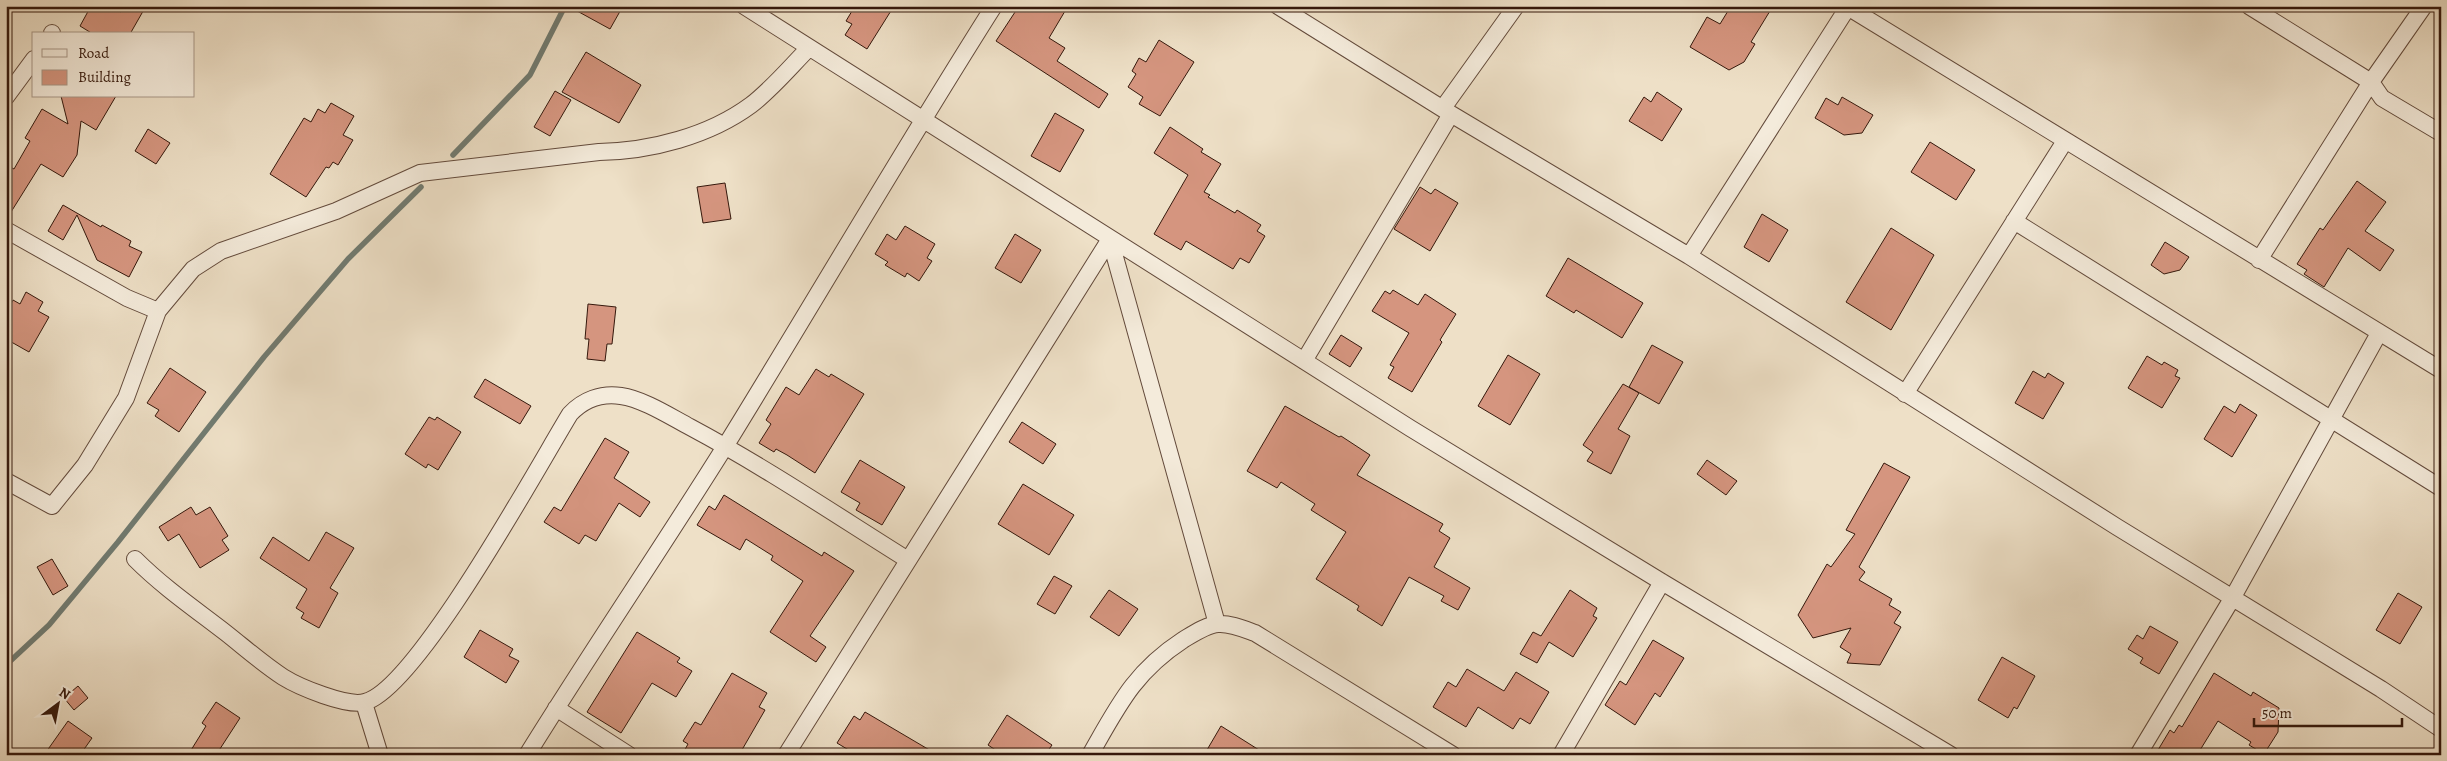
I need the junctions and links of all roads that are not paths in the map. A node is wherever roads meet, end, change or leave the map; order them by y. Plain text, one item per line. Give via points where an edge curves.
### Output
1 (744, 6) edge
2 (994, 6) edge
3 (1278, 6) edge
4 (1516, 6) edge
5 (2249, 6) edge
6 (2424, 6) edge
7 (1847, 7) edge
8 (809, 48) junction
9 (32, 62) edge
10 (2371, 82) junction
11 (6, 97) edge
12 (1447, 111) junction
13 (922, 120) junction
14 (2441, 134) edge
15 (2065, 140) junction
16 (2014, 221) junction
17 (6, 230) edge
18 (1110, 239) junction
19 (1689, 256) junction
20 (2258, 260) junction
21 (158, 311) junction
22 (2379, 333) junction
23 (1304, 361) junction
24 (2441, 370) edge
25 (1905, 394) junction
26 (2330, 419) junction
27 (725, 446) junction
28 (6, 481) edge
29 (2441, 488) edge
30 (136, 559) dead end
31 (908, 560) junction
32 (1662, 582) junction
33 (2233, 597) junction
34 (1217, 624) junction
35 (364, 703) junction
36 (556, 708) junction
37 (2441, 729) edge
38 (380, 755) edge
39 (527, 755) edge
40 (629, 755) edge
41 (786, 755) edge
42 (1090, 755) edge
43 (1453, 755) edge
44 (1561, 755) edge
45 (1951, 755) edge
46 (2138, 755) edge

1 - 8 street
2 - 13 street
3 - 12 street
4 - 12 street
5 - 10 street
6 - 10 street
7 - 15 street
7 - 19 street
8 - 13 street
8 - 21 street via 752,104 708,131 628,152 599,152 420,173 336,210 221,251 194,269
9 - 11 street
10 - 14 street via 2382,98
10 - 20 street
12 - 19 street
12 - 23 street
13 - 18 street
13 - 27 street
15 - 16 street
15 - 20 street
16 - 25 street
16 - 26 street
17 - 21 street
18 - 23 street
18 - 31 street
18 - 34 street
19 - 25 street
20 - 22 street
21 - 28 street via 126,398 85,465 52,506
22 - 24 street
22 - 26 street
23 - 32 street
25 - 33 street
26 - 29 street
26 - 33 street
27 - 31 street
27 - 35 street via 657,410 621,396 594,397 578,406 570,414 450,611 404,671 377,697
27 - 36 street
30 - 35 street via 158,581 284,677 318,694
31 - 41 street
32 - 44 street
32 - 45 street
33 - 37 street
33 - 46 street
34 - 42 street via 1197,631 1147,668 1132,684
34 - 43 street via 1255,633
35 - 38 street
36 - 39 street
36 - 40 street

